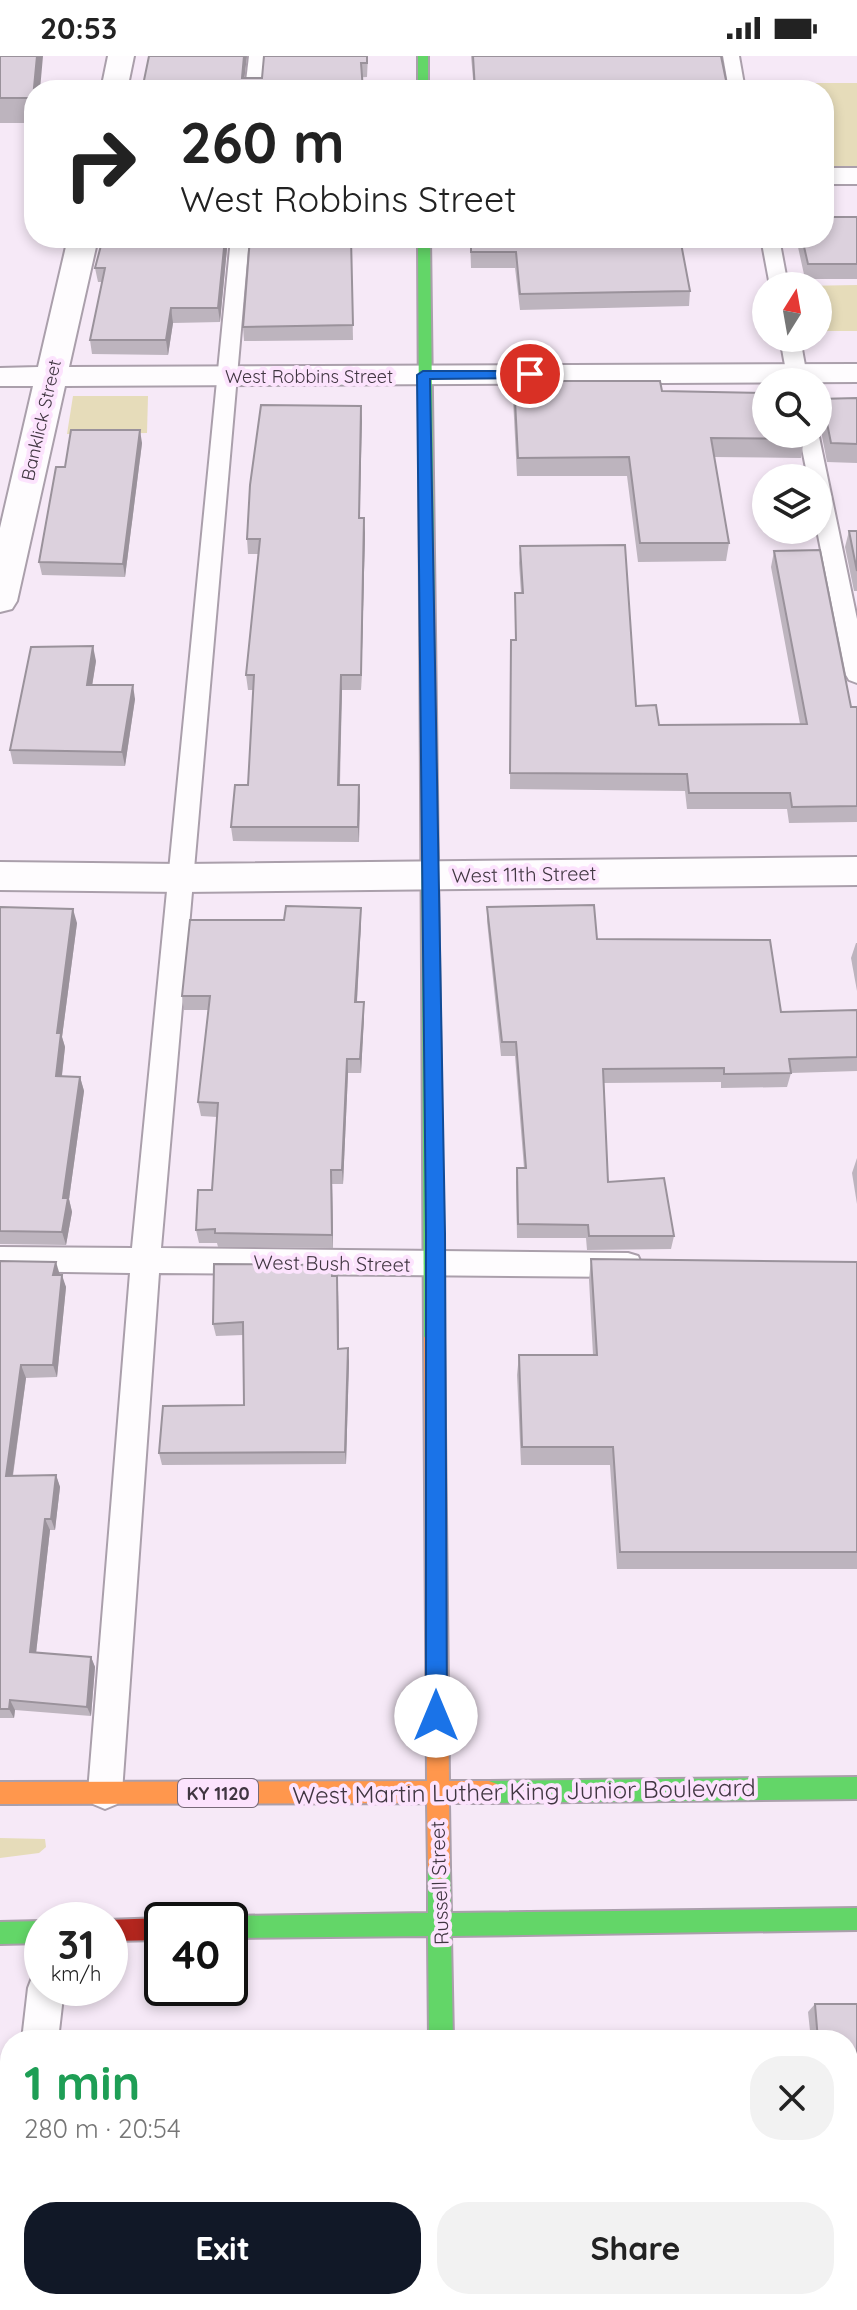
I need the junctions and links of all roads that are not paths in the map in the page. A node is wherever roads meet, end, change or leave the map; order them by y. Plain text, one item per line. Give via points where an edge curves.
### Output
1 (121, 56) edge
2 (257, 56) edge
3 (423, 56) edge
4 (731, 56) edge
5 (116, 80) edge
6 (254, 80) edge
7 (423, 80) edge
8 (735, 80) edge
9 (834, 176) edge
10 (857, 176) edge
11 (81, 248) edge
12 (239, 248) edge
13 (424, 248) edge
14 (772, 248) edge
15 (776, 272) edge
16 (857, 373) edge
17 (423, 375) junction
18 (832, 375) edge
19 (228, 376) junction
20 (0, 377) edge
21 (51, 377) junction
22 (752, 378) edge
23 (831, 544) edge
24 (0, 601) edge
25 (857, 675) edge
26 (857, 871) edge
27 (431, 875) junction
28 (0, 876) edge
29 (182, 878) junction
30 (0, 1259) edge
31 (145, 1261) junction
32 (436, 1265) junction
33 (654, 1265) edge
34 (857, 1788) edge
35 (105, 1792) junction
36 (0, 1793) edge
37 (437, 1793) junction
38 (857, 1919) edge
39 (441, 1923) junction
40 (248, 1927) edge
41 (24, 1932) edge
42 (0, 1933) edge
43 (44, 2006) edge
44 (41, 2030) edge
45 (441, 2030) edge

1 - 5 street
2 - 6 lane
3 - 7 street
4 - 8 lane
9 - 10 street
11 - 21 street, Banklick Street
12 - 19 lane
13 - 17 street, Russell Street
14 - 15 lane
16 - 18 street, West Robbins Street
17 - 19 street, West Robbins Street
17 - 22 street, West Robbins Street
17 - 27 street, Russell Street
19 - 21 street, West Robbins Street
19 - 29 lane
20 - 21 street, West Robbins Street
21 - 24 street, Banklick Street
23 - 25 lane
26 - 27 street, West 11th Street
27 - 29 street, West 11th Street
27 - 32 street, Russell Street
28 - 29 street, West 11th Street
29 - 31 lane
30 - 31 lane, West Bush Street
31 - 32 lane, West Bush Street
31 - 35 lane
32 - 33 lane, West Bush Street
32 - 37 street, Russell Street
34 - 37 street, West Martin Luther King Junior Boulevard / KY 1120
35 - 36 street, West Martin Luther King Junior Boulevard / KY 1120
35 - 37 street, West Martin Luther King Junior Boulevard / KY 1120
37 - 39 street, Russell Street
38 - 39 street
39 - 40 street
39 - 45 street, Russell Street
41 - 42 street
43 - 44 lane

